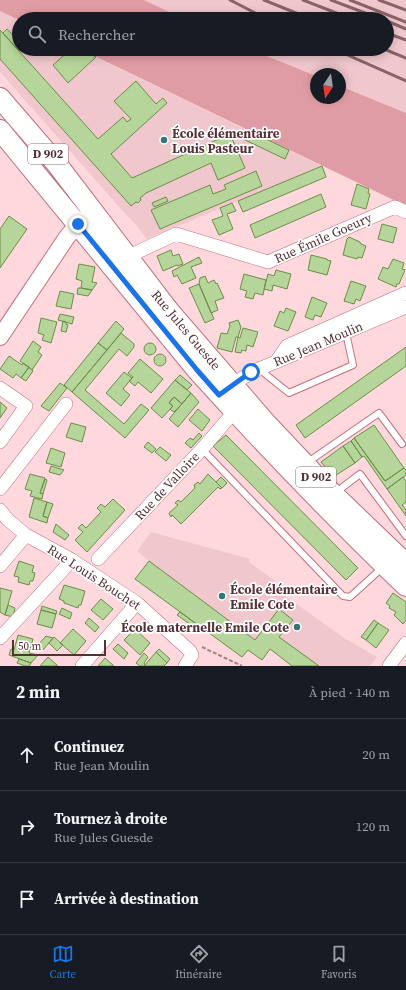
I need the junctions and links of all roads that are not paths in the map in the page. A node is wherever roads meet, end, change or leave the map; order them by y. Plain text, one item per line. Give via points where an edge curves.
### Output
1 (0, 98) edge
2 (0, 130) edge
3 (93, 212) junction
4 (406, 212) edge
5 (78, 224) junction
6 (128, 257) junction
7 (406, 293) edge
8 (406, 307) edge
9 (346, 333) junction
10 (0, 337) edge
11 (276, 362) junction
12 (259, 369) junction
13 (0, 388) edge
14 (225, 390) junction
15 (66, 404) dead end
16 (234, 412) junction
17 (0, 442) edge
18 (402, 444) dead end
19 (202, 449) junction
20 (304, 465) junction
21 (0, 489) edge
22 (334, 494) junction
23 (0, 510) edge
24 (26, 535) junction
25 (406, 536) edge
26 (98, 559) dead end
27 (72, 560) junction
28 (406, 564) edge
29 (0, 566) edge
30 (384, 566) junction
31 (406, 586) edge
32 (137, 603) junction
33 (0, 638) edge
34 (406, 643) edge
35 (82, 666) edge
36 (185, 666) edge
37 (389, 666) edge

1 - 3 main road, Rue Jules Guesde / D 902 via 56,163
2 - 5 main road, Rue Jules Guesde / D 902
3 - 5 street
3 - 6 main road, Rue Jules Guesde / D 902
4 - 6 street, Rue Émile Goeury via 395,207 268,262 176,234
5 - 10 street via 66,237
5 - 14 main road, Rue Jules Guesde / D 902 via 192,364
6 - 14 main road, Rue Jules Guesde / D 902
7 - 11 street via 287,346
8 - 9 street, Rue Jean Moulin
9 - 11 street, Rue Jean Moulin
9 - 12 lane via 353,365 289,393
11 - 12 street, Rue Jean Moulin
12 - 14 street, Rue Jean Moulin
13 - 17 street via 26,406
14 - 16 main road, Rue Jules Guesde / D 902
14 - 20 main road, Rue Jules Guesde / D 902
15 - 21 street
16 - 19 street, Rue de Valloire
16 - 30 main road, Rue Jules Guesde / D 902
18 - 20 lane via 379,413
19 - 26 street, Rue de Valloire
19 - 30 lane via 343,596 350,597
20 - 22 main road, Rue Jules Guesde / D 902
22 - 25 lane via 360,474
22 - 28 main road, Rue Jules Guesde / D 902
23 - 24 street, Rue Louis Bouchet
24 - 27 street, Rue Louis Bouchet
24 - 29 street
27 - 32 street, Rue Louis Bouchet
27 - 33 street
30 - 31 main road, Rue Jules Guesde / D 902
32 - 35 street
32 - 36 street, Rue Louis Bouchet via 190,651 192,655
34 - 37 street

